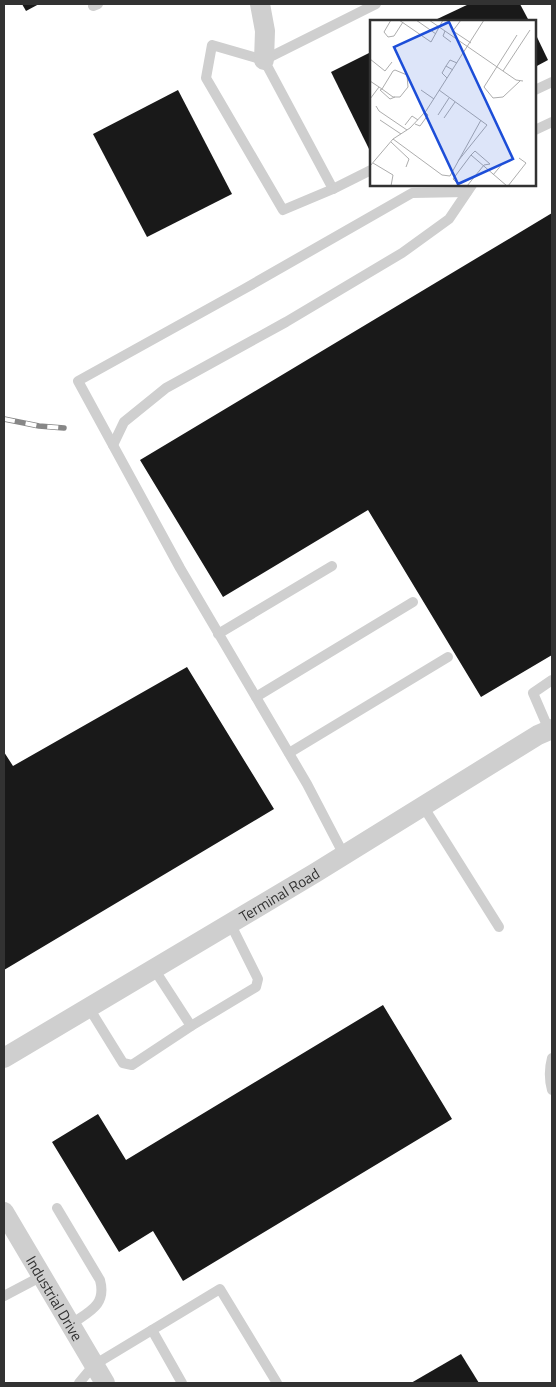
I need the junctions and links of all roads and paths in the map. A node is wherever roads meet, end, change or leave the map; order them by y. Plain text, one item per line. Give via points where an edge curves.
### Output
1 (260, 4) edge
2 (376, 4) edge
3 (264, 60) junction
4 (552, 82) edge
5 (536, 90) edge
6 (552, 122) edge
7 (536, 130) edge
8 (370, 170) edge
9 (333, 189) junction
10 (470, 189) edge
11 (113, 445) junction
12 (332, 566) dead end
13 (413, 602) dead end
14 (218, 634) junction
15 (448, 657) dead end
16 (552, 680) edge
17 (256, 697) junction
18 (550, 729) edge
19 (289, 753) junction
20 (424, 806) junction
21 (344, 855) junction
22 (230, 923) junction
23 (499, 927) dead end
24 (154, 969) junction
25 (89, 1008) junction
26 (190, 1026) junction
27 (4, 1058) edge
28 (552, 1058) edge
29 (552, 1090) edge
30 (57, 1208) dead end
31 (4, 1212) edge
32 (42, 1276) junction
33 (4, 1296) edge
34 (70, 1325) junction
35 (152, 1330) junction
36 (94, 1365) junction
37 (78, 1383) edge
38 (105, 1383) edge
39 (182, 1383) edge
40 (277, 1383) edge

1 - 3 street via 265,31
2 - 3 lane
3 - 9 lane
3 - 9 lane via 212,45 206,78 283,210
4 - 5 lane
6 - 7 lane
8 - 9 lane
10 - 11 lane via 450,219 402,254 166,388 124,422
10 - 11 lane via 412,193 78,381
11 - 14 lane
12 - 14 lane
13 - 17 lane
14 - 17 lane
15 - 19 lane
16 - 18 lane via 533,693
17 - 19 lane
18 - 20 street, Terminal Road
19 - 21 lane
20 - 21 street, Terminal Road
20 - 23 lane
21 - 22 street, Terminal Road
22 - 24 street, Terminal Road
22 - 26 lane via 258,978 256,986
24 - 25 street, Terminal Road
24 - 26 lane
25 - 26 lane via 124,1063 132,1065
25 - 27 street, Terminal Road
28 - 29 lane via 549,1068
30 - 34 lane via 103,1290 102,1298 95,1306
31 - 32 street, Industrial Drive
32 - 33 lane
32 - 34 street, Industrial Drive
34 - 36 street, Industrial Drive
35 - 36 lane
35 - 39 lane
35 - 40 lane via 220,1289
36 - 37 lane
36 - 38 street, Industrial Drive

